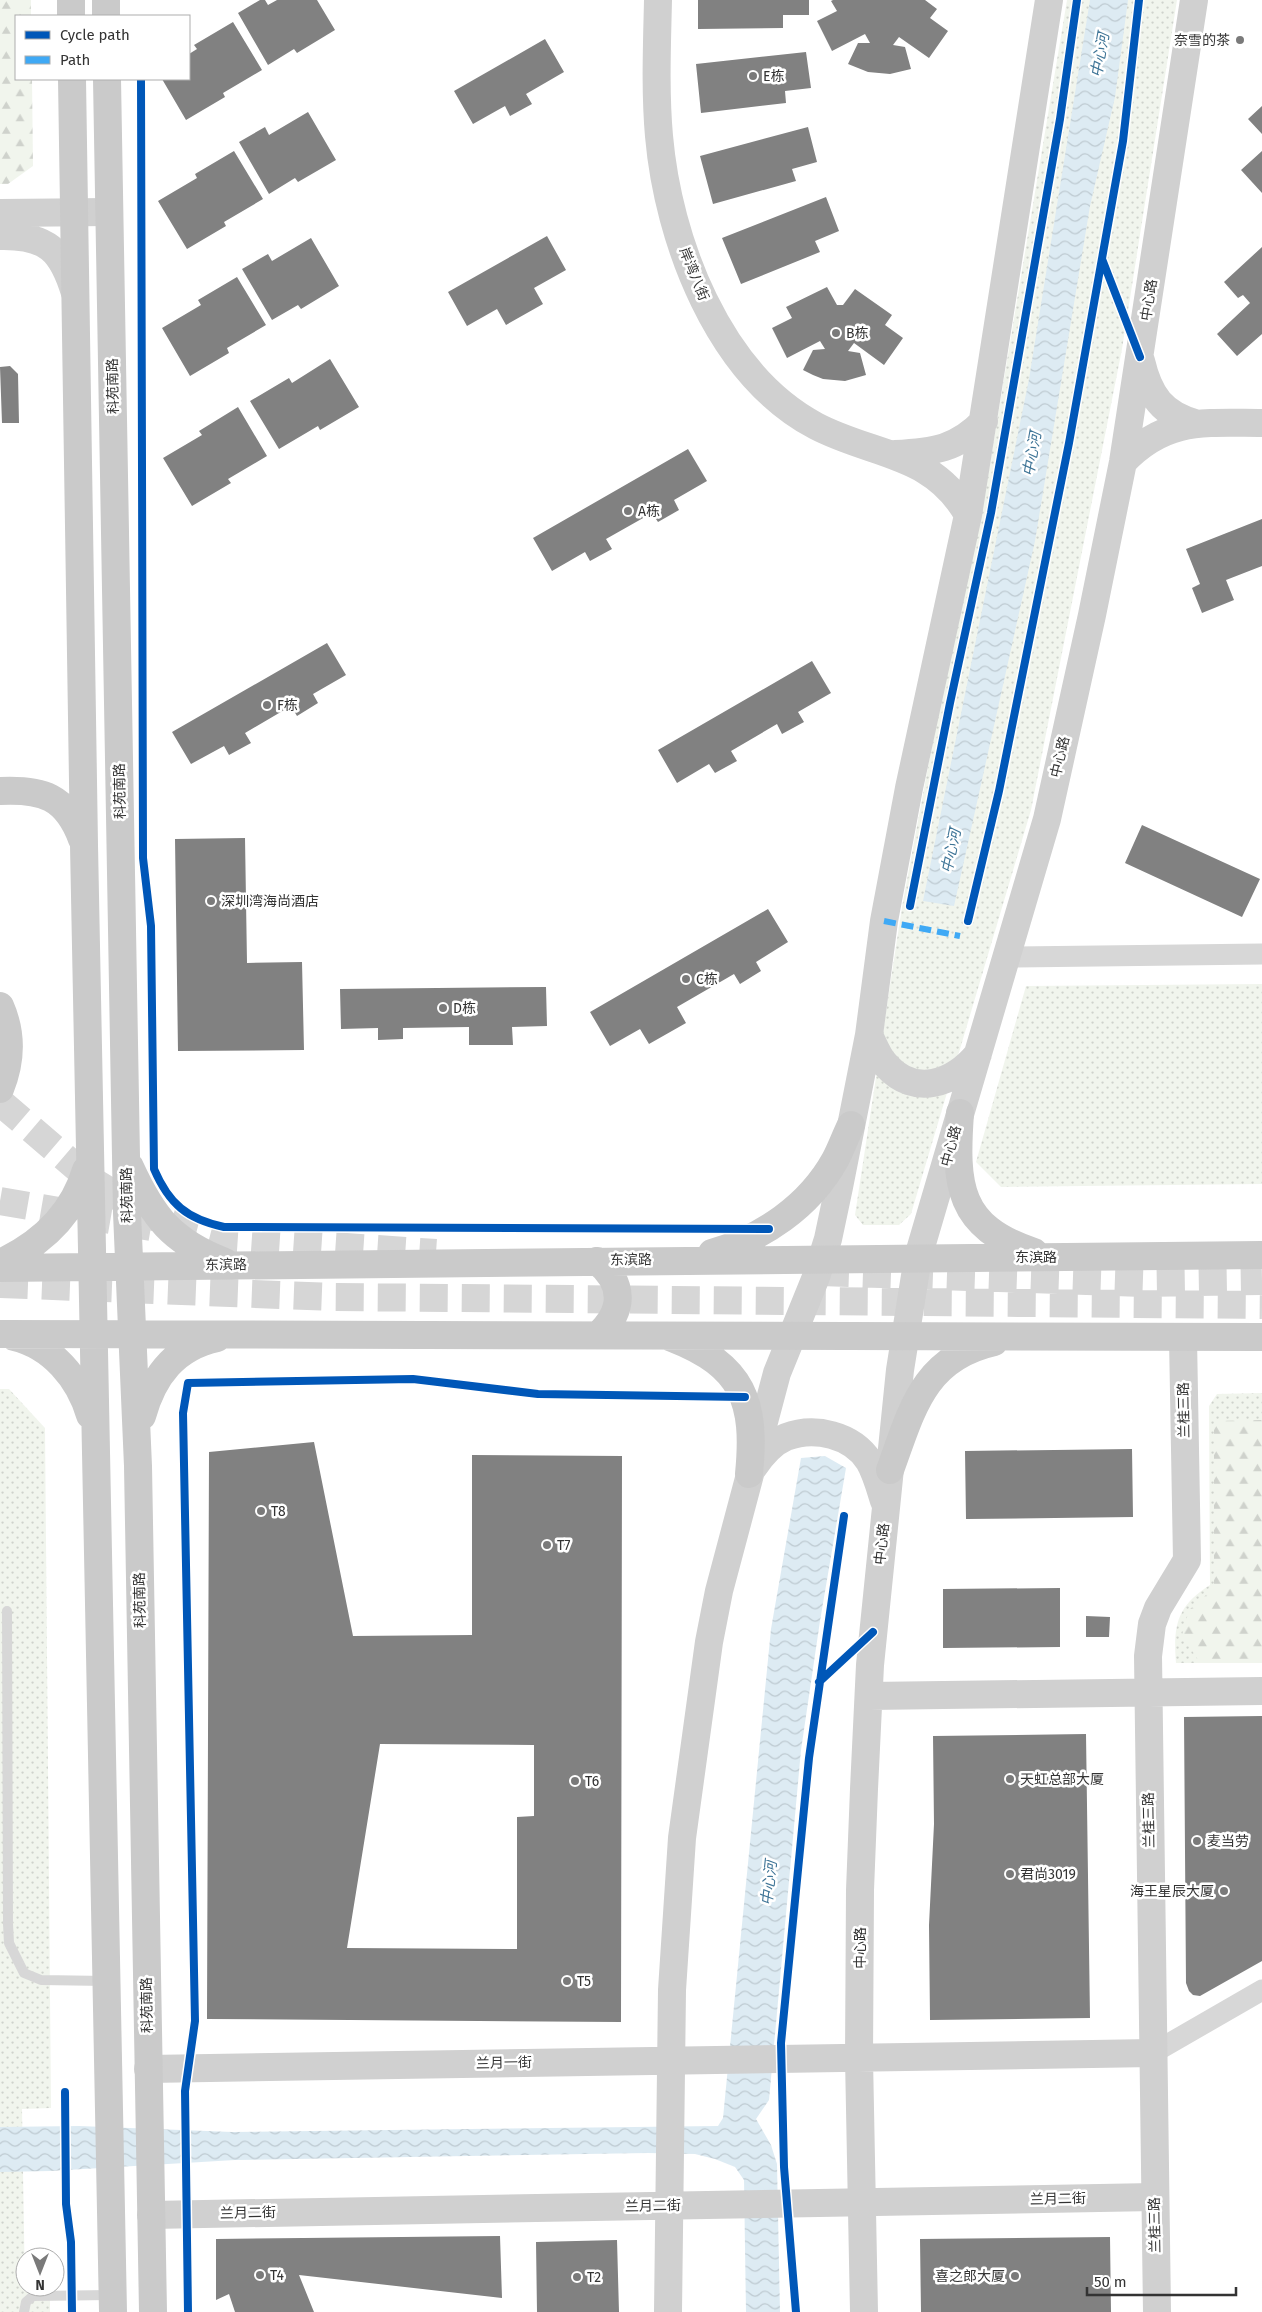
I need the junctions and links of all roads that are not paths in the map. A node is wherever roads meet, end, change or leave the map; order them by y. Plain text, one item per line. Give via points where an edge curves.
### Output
1 (71, 0) edge
2 (106, 0) edge
3 (658, 0) edge
4 (1049, 0) edge
5 (1194, 0) edge
6 (71, 15) edge
7 (106, 15) edge
8 (72, 80) edge
9 (107, 80) edge
10 (74, 212) junction
11 (110, 212) junction
12 (0, 213) edge
13 (0, 236) edge
14 (76, 296) junction
15 (1140, 357) junction
16 (984, 421) junction
17 (1262, 423) edge
18 (1198, 424) junction
19 (890, 454) junction
20 (1123, 462) junction
21 (968, 515) junction
22 (0, 791) edge
23 (84, 845) junction
24 (1262, 954) edge
25 (1007, 957) junction
26 (0, 1006) edge
27 (869, 1035) junction
28 (88, 1046) junction
29 (124, 1047) junction
30 (979, 1054) junction
31 (0, 1089) edge
32 (960, 1113) junction
33 (851, 1125) junction
34 (90, 1159) junction
35 (126, 1159) junction
36 (1262, 1255) edge
37 (918, 1257) junction
38 (1050, 1257) junction
39 (822, 1258) junction
40 (690, 1260) junction
41 (597, 1261) junction
42 (0, 1263) edge
43 (233, 1265) junction
44 (92, 1267) junction
45 (130, 1267) junction
46 (0, 1268) edge
47 (0, 1334) edge
48 (93, 1334) junction
49 (233, 1334) junction
50 (133, 1335) junction
51 (598, 1335) junction
52 (664, 1335) junction
53 (792, 1335) junction
54 (905, 1335) junction
55 (1017, 1337) junction
56 (1262, 1337) edge
57 (1183, 1338) junction
58 (95, 1432) junction
59 (137, 1434) junction
60 (138, 1466) junction
61 (96, 1467) junction
62 (890, 1470) junction
63 (749, 1474) junction
64 (886, 1507) junction
65 (7, 1611) dead end
66 (1262, 1691) edge
67 (1147, 1693) junction
68 (868, 1696) junction
69 (106, 1981) junction
70 (1262, 1990) edge
71 (1153, 2053) junction
72 (848, 2058) junction
73 (682, 2060) junction
74 (148, 2080) junction
75 (669, 2193) junction
76 (1155, 2197) junction
77 (850, 2202) junction
78 (151, 2209) junction
79 (112, 2303) edge
80 (24, 2312) edge
81 (153, 2312) edge
82 (668, 2312) edge
83 (864, 2312) edge
84 (1157, 2312) edge

1 - 6 main road
2 - 7 main road
3 - 19 main road, 岸湾八街 via 657,93 665,180 681,241 708,309 749,371 793,412 838,436
4 - 16 main road
5 - 15 main road, 中心路
8 - 10 main road
9 - 11 main road, 科苑南路
10 - 11 main road
10 - 12 main road
10 - 14 main road
11 - 29 main road, 科苑南路
13 - 14 main road via 32,238 49,247 68,272
14 - 23 main road
15 - 18 main road via 1149,386 1164,408 1182,420
15 - 20 main road, 中心路
16 - 19 main road via 959,442 944,448
16 - 21 main road
17 - 18 main road
18 - 20 main road via 1144,441
19 - 21 main road, 岸湾八街 via 941,479 952,489
20 - 25 main road, 中心路 via 1047,818
21 - 27 main road via 905,807 884,921
22 - 23 main road via 25,790 48,795 76,822
23 - 28 main road
24 - 25 street
25 - 30 main road, 中心路
26 - 31 main road via 9,1053
27 - 30 main road via 876,1052 891,1070 910,1082 925,1084 956,1076
27 - 33 main road
28 - 29 main road
28 - 34 main road
29 - 35 main road, 科苑南路
30 - 32 main road, 中心路
32 - 37 main road, 中心路
32 - 38 main road via 959,1181 970,1208 983,1227 1013,1245
33 - 39 main road
33 - 40 main road via 834,1161 796,1208 769,1229 734,1247
34 - 42 main road via 73,1203 58,1221 43,1238
34 - 44 main road
35 - 43 main road via 153,1210 165,1225 200,1252
35 - 45 main road, 科苑南路
36 - 38 main road, 东滨路
37 - 38 main road, 东滨路
37 - 39 main road, 东滨路
37 - 54 main road, 中心路
39 - 40 main road, 东滨路
39 - 53 main road
40 - 41 main road, 东滨路
41 - 43 main road, 东滨路
41 - 51 main road via 608,1270 618,1296 612,1319
43 - 45 main road, 东滨路
44 - 45 main road, 东滨路
44 - 46 main road, 东滨路
44 - 48 main road
45 - 50 main road, 科苑南路
47 - 48 main road
47 - 58 main road via 37,1346 62,1364 76,1383
48 - 50 main road
48 - 58 main road
49 - 50 main road
49 - 51 main road
49 - 59 main road via 200,1343 168,1365 152,1385
50 - 59 main road, 科苑南路
51 - 52 main road
52 - 53 main road
52 - 63 main road via 694,1346 718,1362 735,1380 750,1415
53 - 54 main road
53 - 63 main road via 777,1373
54 - 55 main road
54 - 62 main road, 中心路
55 - 57 main road
55 - 62 main road via 961,1353 931,1376 912,1410
56 - 57 main road
57 - 67 main road, 兰桂三路 via 1187,1560 1152,1624
58 - 61 main road
59 - 60 main road, 科苑南路
60 - 61 main road
60 - 74 main road, 科苑南路
61 - 69 main road
62 - 64 main road, 中心路
63 - 64 main road via 760,1457 786,1437 821,1432 839,1437 857,1448 879,1483
63 - 73 main road via 713,1618 687,1792 674,1962
64 - 68 main road, 中心路
65 - 69 lane via 10,1943 24,1973 41,1980
66 - 67 main road
67 - 68 main road
67 - 71 main road, 兰桂三路
68 - 72 main road, 中心路 via 860,1890
69 - 79 main road
70 - 71 street
71 - 72 main road, 兰月一街
71 - 76 main road, 兰桂三路
72 - 73 main road, 兰月一街
72 - 77 main road, 中心路
73 - 74 main road, 兰月一街
73 - 75 main road via 670,2087
74 - 78 main road, 科苑南路
75 - 77 main road, 兰月二街 via 696,2205
75 - 78 main road, 兰月二街
75 - 82 main road
76 - 77 main road, 兰月二街
76 - 84 main road, 兰桂三路
77 - 83 main road, 中心路
78 - 81 main road, 科苑南路
79 - 80 lane via 33,2296 26,2302

